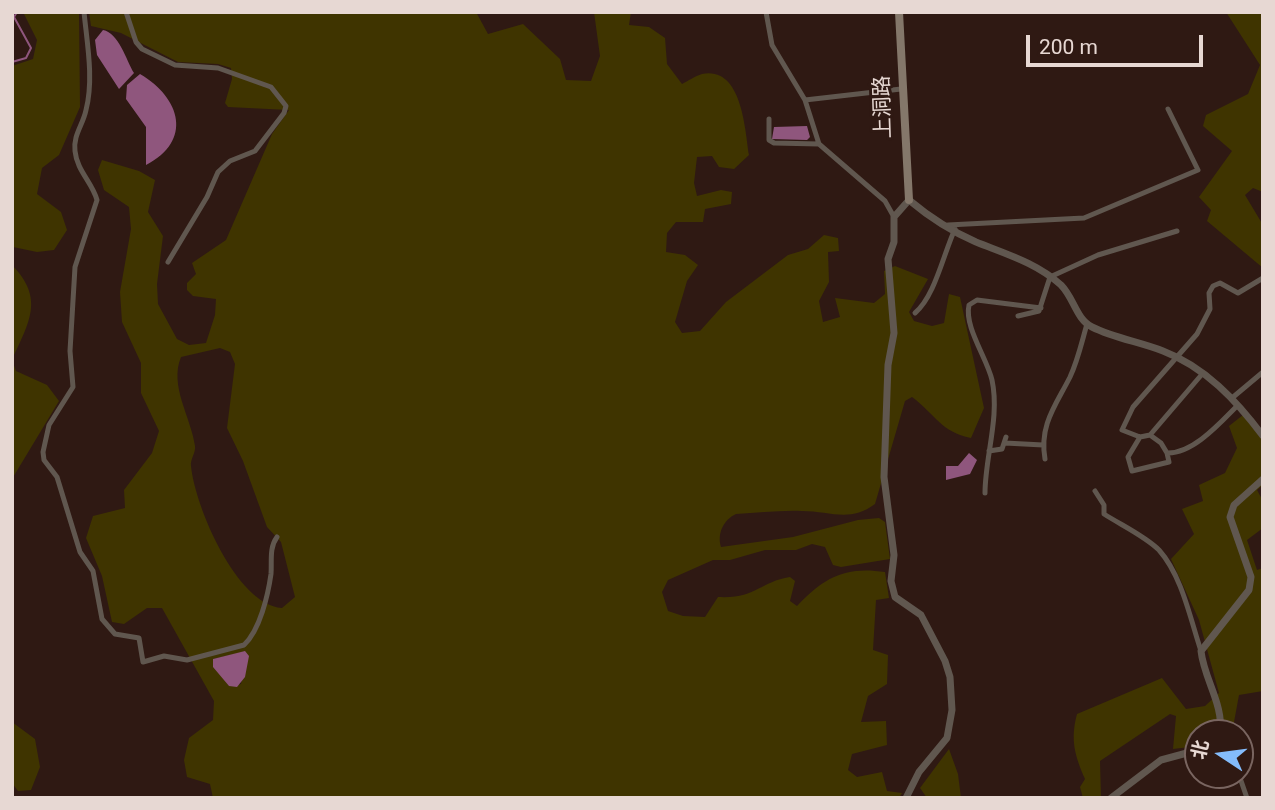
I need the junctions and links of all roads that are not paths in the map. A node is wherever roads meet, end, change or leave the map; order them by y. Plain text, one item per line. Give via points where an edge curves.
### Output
1 (84, 12) edge
2 (126, 12) edge
3 (766, 12) edge
4 (899, 12) edge
5 (901, 89) junction
6 (805, 100) junction
7 (1168, 109) dead end
8 (769, 119) dead end
9 (819, 144) junction
10 (909, 200) junction
11 (894, 217) junction
12 (952, 227) junction
13 (1177, 231) dead end
14 (167, 262) dead end
15 (1050, 277) junction
16 (1263, 278) edge
17 (1041, 308) junction
18 (915, 313) dead end
19 (1018, 316) dead end
20 (1087, 324) junction
21 (1179, 358) junction
22 (1263, 372) edge
23 (1203, 373) junction
24 (1231, 398) junction
25 (1238, 405) junction
26 (1150, 435) junction
27 (1263, 436) edge
28 (1140, 437) junction
29 (1043, 445) junction
30 (989, 451) junction
31 (1167, 453) junction
32 (1045, 459) dead end
33 (1263, 479) edge
34 (1095, 492) dead end
35 (985, 493) dead end
36 (277, 537) dead end
37 (1201, 651) junction
38 (1220, 719) edge
39 (1184, 754) edge
40 (906, 798) edge
41 (1111, 798) edge

1 - 36 street via 88,100 74,138 77,163 97,200 75,267 70,351 73,387 49,425 43,452 57,477 80,552 93,571 102,619 116,634 139,638 143,662 164,656 187,660 244,645 251,638 269,586 272,543
2 - 14 street via 142,49 175,65 218,68 271,87 286,106 256,151 230,161 218,172
3 - 6 street via 772,45
4 - 5 main road, 上洞路
5 - 6 street
5 - 10 main road, 上洞路
6 - 9 street
7 - 12 street via 1198,170 1084,218
8 - 9 street via 769,141
9 - 11 street via 885,201
10 - 11 street
10 - 12 street
11 - 40 street via 894,242 888,259 894,333 888,365 884,477 894,555 891,581 895,597 921,615 945,661 952,710 947,738 919,772
12 - 15 street
12 - 18 street via 931,297
13 - 15 street via 1098,255
15 - 17 street
15 - 20 street via 1072,298
16 - 21 street via 1238,293 1220,283 1213,286 1206,320
17 - 19 street via 1034,315
17 - 30 street via 977,300 969,304 977,346 993,382
20 - 21 street
20 - 29 street via 1074,368 1046,423
21 - 23 street
21 - 28 street via 1133,407 1122,430
22 - 24 street
23 - 24 street
23 - 26 street
24 - 25 street
25 - 27 street
25 - 31 street via 1190,446 1176,454
26 - 28 street
26 - 31 street
28 - 31 street via 1128,457 1132,471 1169,462
29 - 30 street via 1005,440 1002,449
29 - 32 street
30 - 35 street
33 - 37 street via 1234,505 1230,517 1251,577 1249,590
34 - 37 street via 1104,514 1166,559
37 - 38 street
39 - 41 street via 1161,760

